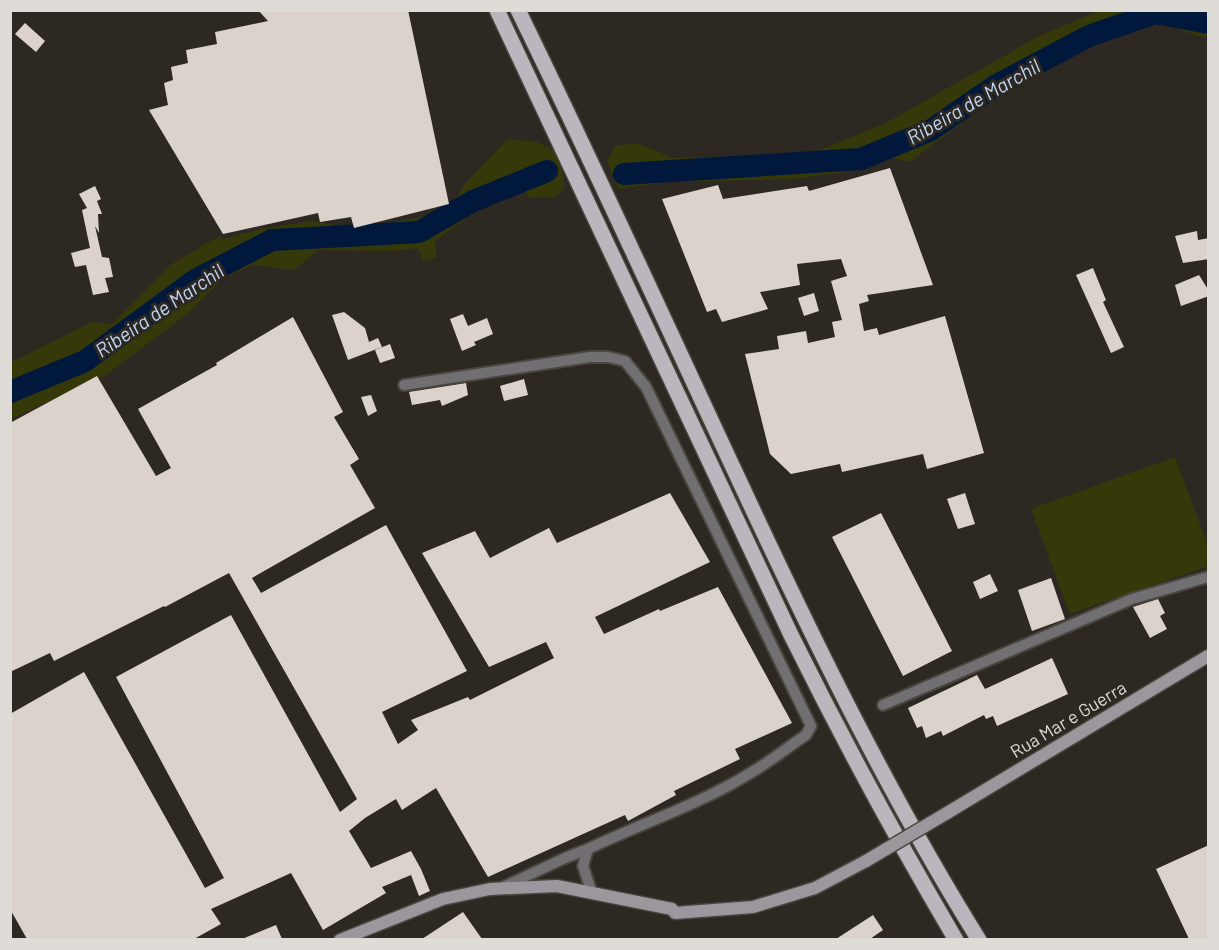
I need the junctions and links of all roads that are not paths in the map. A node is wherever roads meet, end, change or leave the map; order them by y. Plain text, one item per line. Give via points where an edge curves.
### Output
1 (497, 10) edge
2 (518, 10) edge
3 (404, 385) dead end
4 (1209, 577) edge
5 (1209, 656) edge
6 (883, 705) dead end
7 (588, 849) junction
8 (499, 889) junction
9 (592, 893) junction
10 (340, 939) edge
11 (956, 939) edge
12 (979, 939) edge

1 - 11 main road via 790,635 884,815
2 - 12 main road via 830,670 925,850
3 - 7 street via 590,357 625,361 646,387 811,726 806,735 752,772
4 - 6 street via 1132,599
5 - 9 street, Rua Mar e Guerra, bridge via 815,888 753,906 675,913 672,909
7 - 8 street
7 - 9 street via 583,866
8 - 9 street, Rua Mar e Guerra via 557,886
8 - 10 street, Rua Mar e Guerra via 443,899

